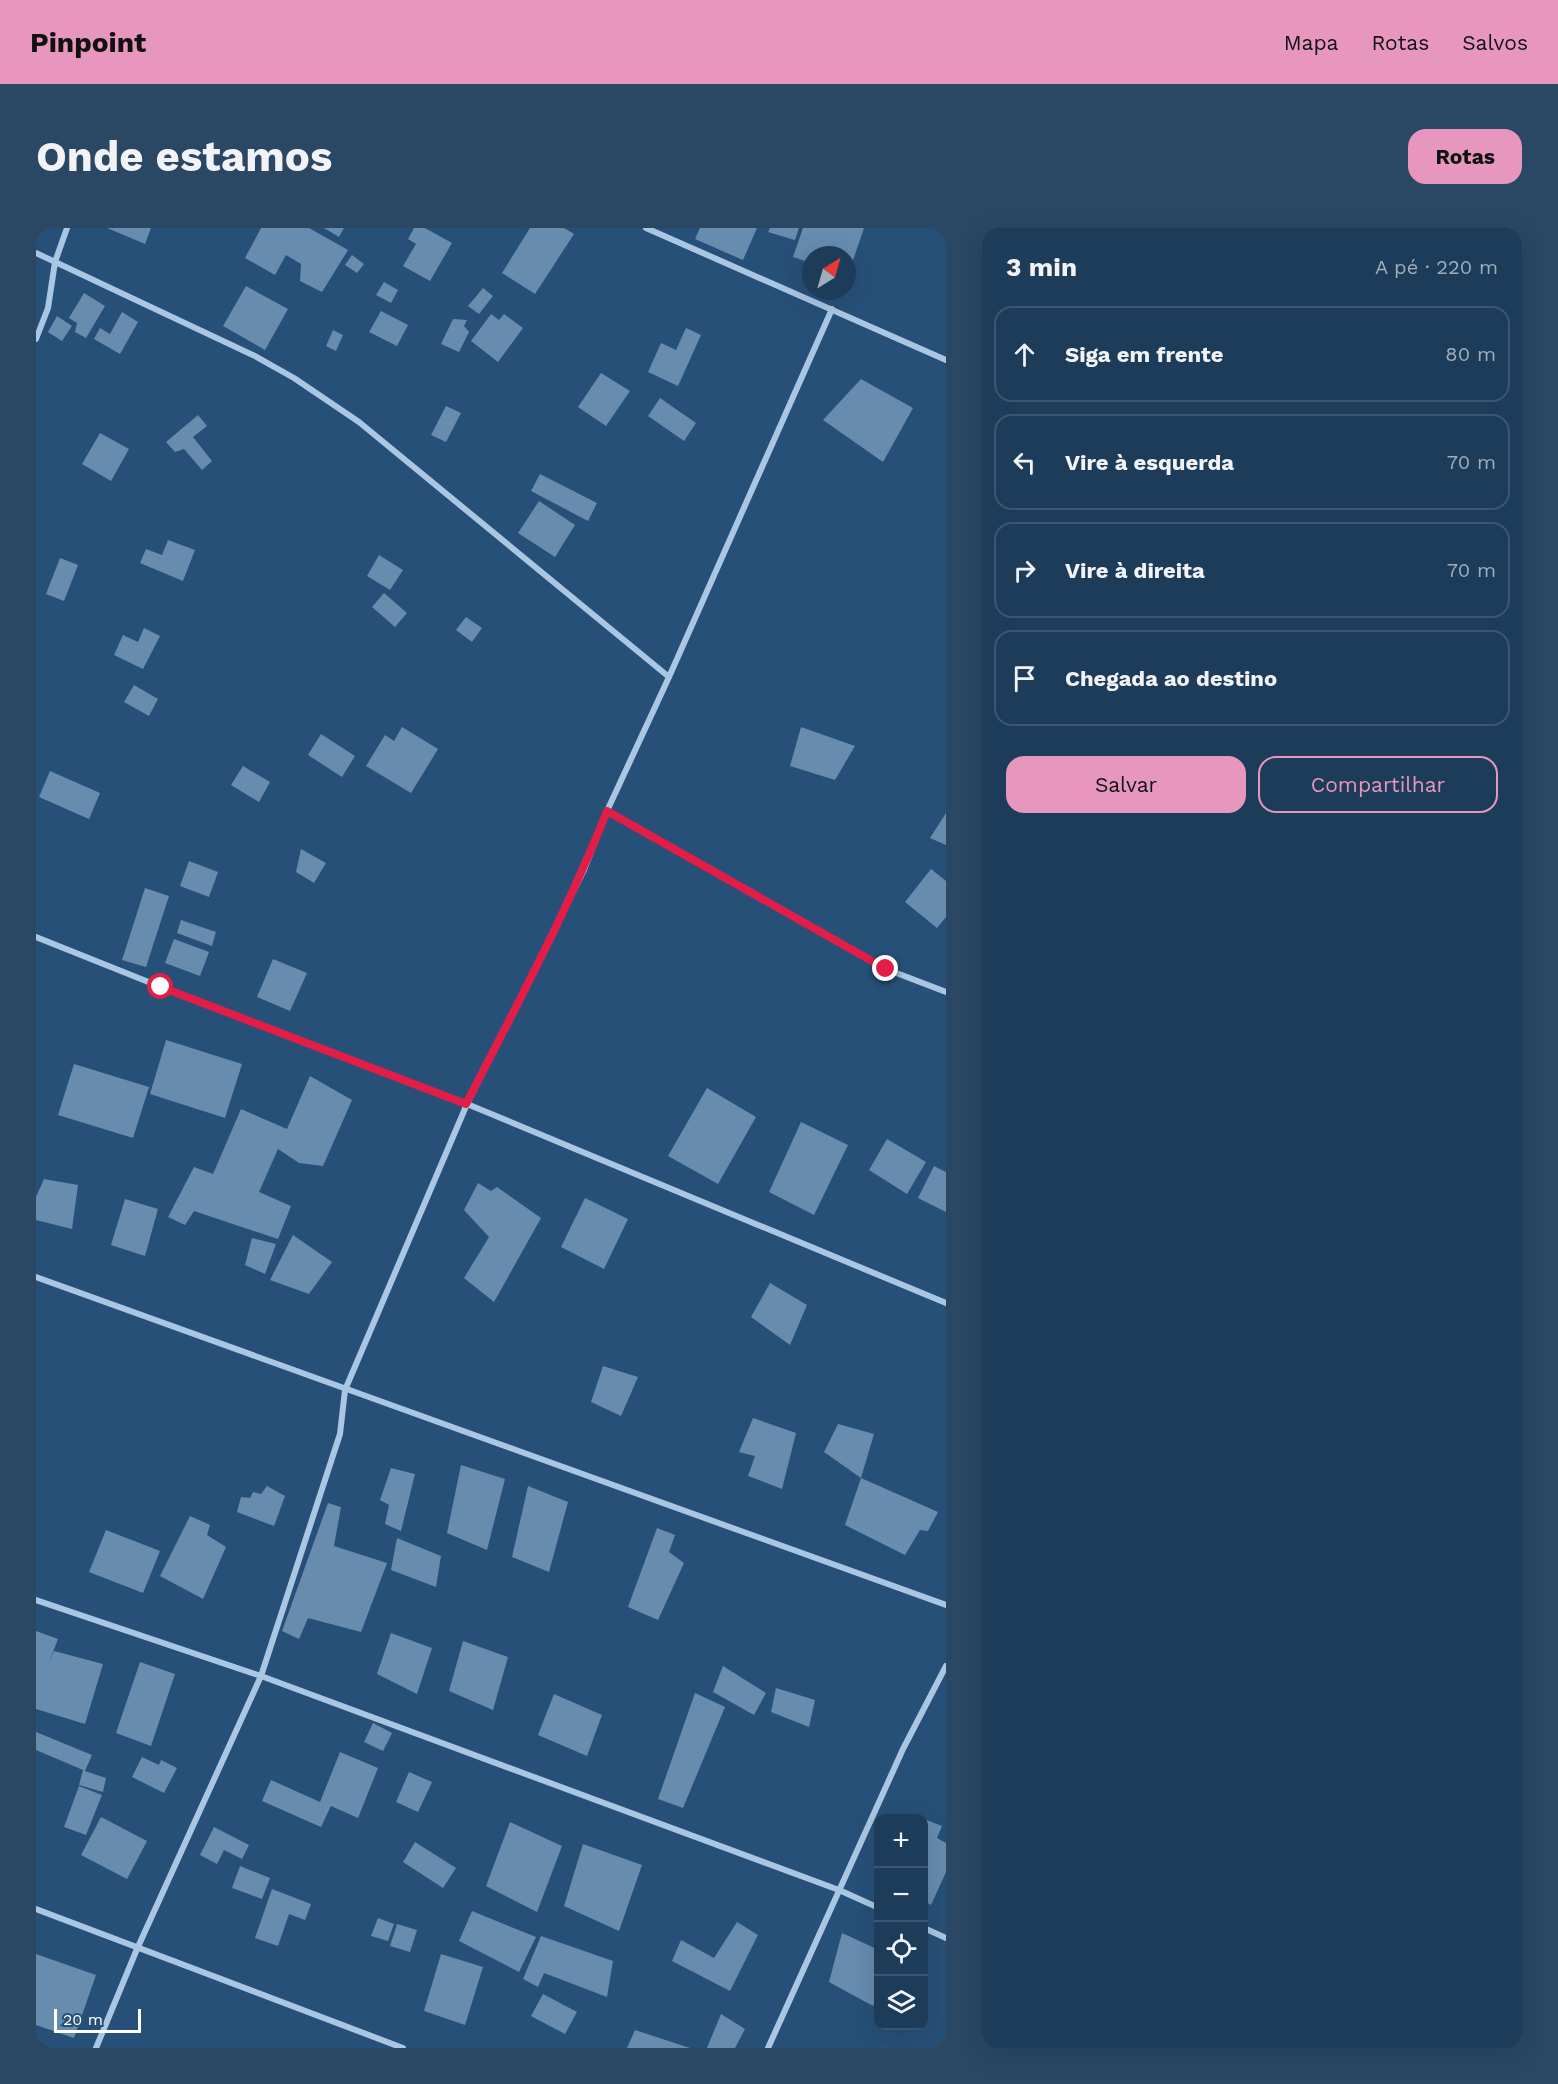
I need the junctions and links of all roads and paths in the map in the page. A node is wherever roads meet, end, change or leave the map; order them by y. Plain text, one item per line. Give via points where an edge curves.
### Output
1 (67, 228) edge
2 (646, 228) edge
3 (36, 253) edge
4 (55, 262) junction
5 (832, 309) junction
6 (36, 339) edge
7 (946, 360) edge
8 (669, 677) junction
9 (607, 811) junction
10 (36, 938) edge
11 (946, 992) edge
12 (466, 1104) junction
13 (36, 1277) edge
14 (946, 1303) edge
15 (345, 1390) junction
16 (36, 1600) edge
17 (946, 1605) edge
18 (946, 1666) edge
19 (261, 1676) junction
20 (839, 1890) junction
21 (874, 1906) edge
22 (36, 1909) edge
23 (928, 1930) edge
24 (946, 1938) edge
25 (137, 1949) junction
26 (96, 2048) edge
27 (403, 2048) edge
28 (768, 2048) edge

1 - 4 street
2 - 5 street
3 - 4 street
4 - 6 street via 48,308
4 - 8 street via 294,378 359,422
5 - 7 street
5 - 8 street
8 - 9 street
9 - 11 street via 886,969
9 - 12 street via 561,918
10 - 12 street
12 - 14 street
12 - 15 street
13 - 15 street
15 - 17 street
15 - 19 street via 340,1434
16 - 19 street
18 - 20 street via 903,1749
19 - 20 street
19 - 25 street
20 - 21 street
20 - 28 street
22 - 25 street
23 - 24 street
25 - 26 street
25 - 27 street

